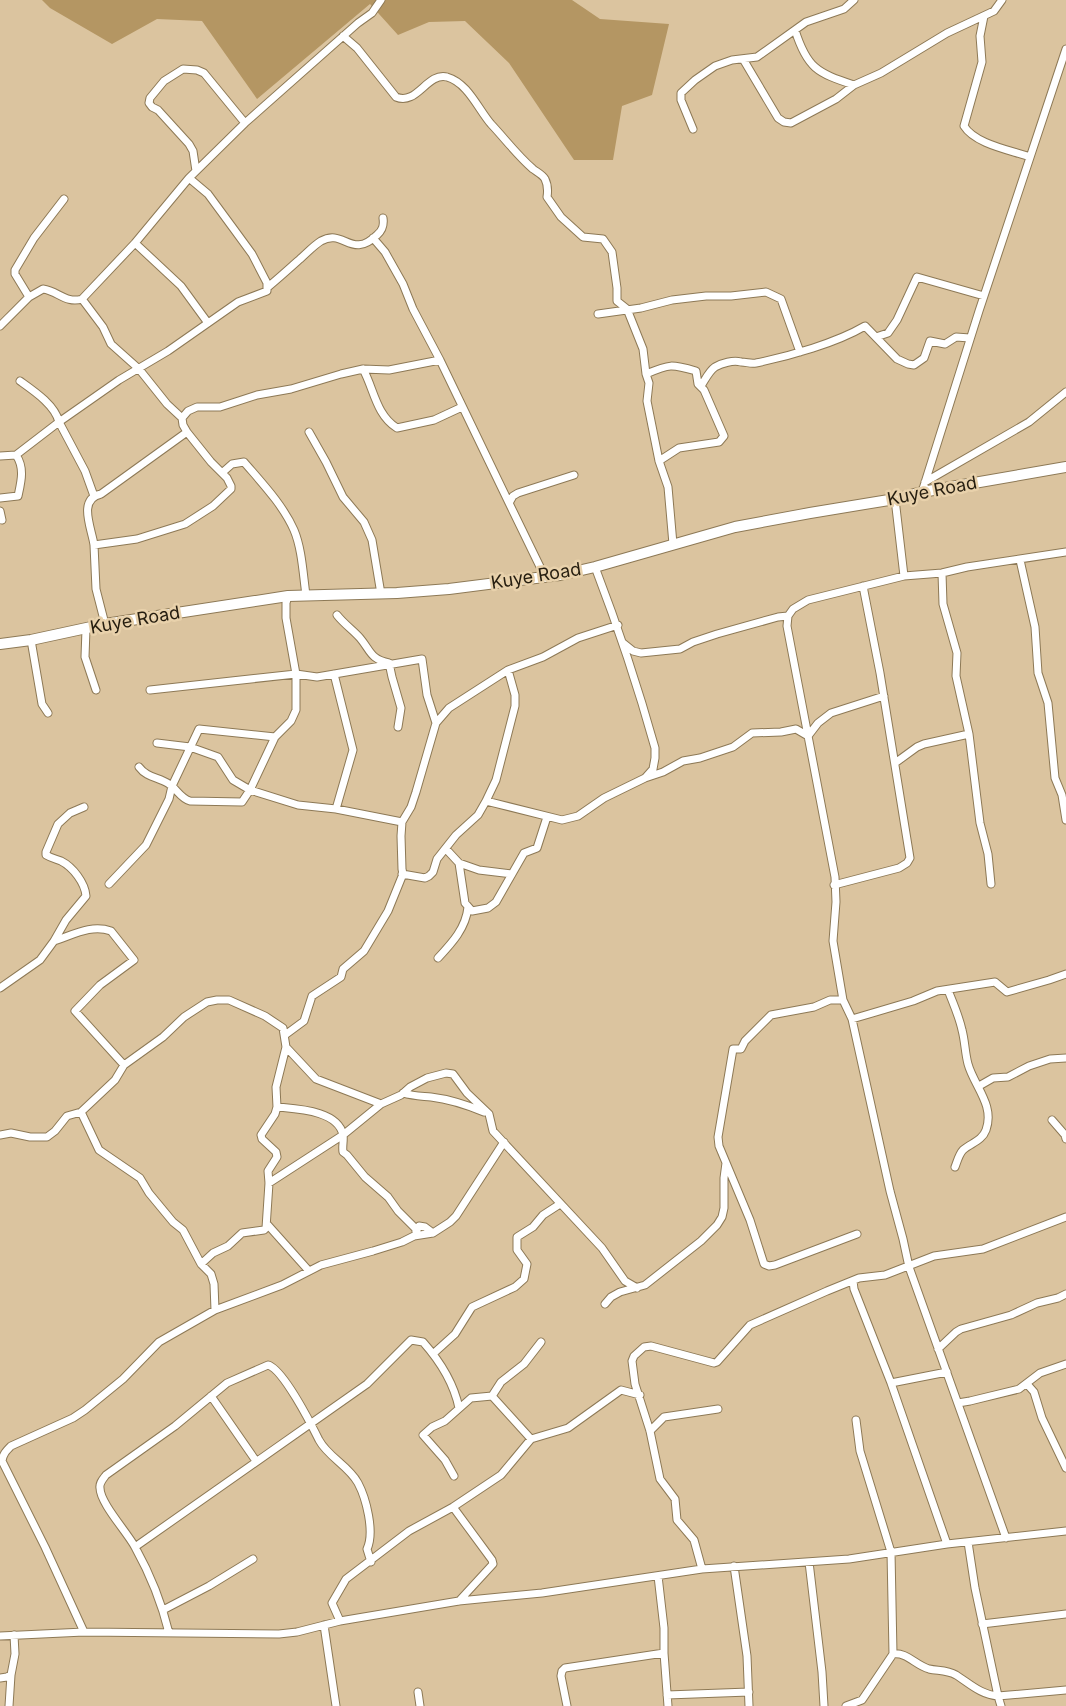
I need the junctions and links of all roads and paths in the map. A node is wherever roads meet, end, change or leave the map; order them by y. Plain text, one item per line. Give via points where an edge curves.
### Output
1 (381, 0) edge
2 (854, 0) edge
3 (1002, 0) edge
4 (984, 16) junction
5 (795, 30) junction
6 (343, 36) junction
7 (1066, 49) edge
8 (743, 59) junction
9 (854, 85) junction
10 (245, 123) junction
11 (693, 128) dead end
12 (1030, 157) junction
13 (196, 171) junction
14 (189, 178) junction
15 (64, 198) dead end
16 (383, 218) dead end
17 (373, 238) junction
18 (135, 243) junction
19 (268, 287) junction
20 (984, 296) junction
21 (29, 297) junction
22 (82, 299) junction
23 (627, 309) junction
24 (598, 314) dead end
25 (208, 323) junction
26 (0, 326) edge
27 (876, 337) junction
28 (970, 338) junction
29 (800, 352) junction
30 (440, 360) junction
31 (139, 368) junction
32 (363, 369) junction
33 (646, 374) junction
34 (20, 381) dead end
35 (701, 386) junction
36 (1066, 392) edge
37 (462, 407) junction
38 (182, 418) junction
39 (59, 422) junction
40 (187, 432) junction
41 (309, 432) dead end
42 (16, 455) junction
43 (0, 456) edge
44 (659, 461) junction
45 (1066, 467) edge
46 (222, 472) junction
47 (574, 475) dead end
48 (924, 487) junction
49 (94, 496) junction
50 (0, 498) edge
51 (895, 499) junction
52 (509, 503) junction
53 (0, 511) edge
54 (2, 520) dead end
55 (673, 544) junction
56 (94, 545) junction
57 (1066, 552) edge
58 (1020, 560) junction
59 (595, 567) junction
60 (942, 573) junction
61 (904, 576) junction
62 (545, 577) junction
63 (863, 586) junction
64 (381, 594) junction
65 (306, 595) junction
66 (288, 596) junction
67 (337, 616) dead end
68 (788, 616) junction
69 (105, 624) junction
70 (618, 625) junction
71 (86, 629) junction
72 (31, 640) junction
73 (622, 642) junction
74 (0, 644) edge
75 (389, 663) junction
76 (508, 670) junction
77 (296, 674) junction
78 (334, 674) junction
79 (96, 690) dead end
80 (150, 690) dead end
81 (884, 696) junction
82 (48, 713) dead end
83 (436, 723) junction
84 (398, 727) dead end
85 (969, 734) junction
86 (275, 736) junction
87 (808, 736) junction
88 (157, 743) dead end
89 (190, 747) junction
90 (895, 763) junction
91 (138, 767) dead end
92 (645, 778) junction
93 (172, 786) junction
94 (250, 790) junction
95 (486, 801) junction
96 (84, 807) dead end
97 (336, 809) junction
98 (548, 817) junction
99 (1066, 820) edge
100 (402, 822) junction
101 (446, 849) junction
102 (458, 863) junction
103 (402, 874) junction
104 (512, 874) junction
105 (109, 884) dead end
106 (991, 884) dead end
107 (834, 885) junction
108 (468, 907) junction
109 (54, 942) junction
110 (438, 958) dead end
111 (1066, 974) edge
112 (0, 988) edge
113 (948, 990) junction
114 (843, 1000) junction
115 (852, 1019) junction
116 (285, 1036) junction
117 (286, 1047) junction
118 (1066, 1058) edge
119 (124, 1065) junction
120 (979, 1086) junction
121 (403, 1093) junction
122 (381, 1104) junction
123 (276, 1107) junction
124 (81, 1112) junction
125 (489, 1114) junction
126 (1052, 1120) dead end
127 (0, 1134) edge
128 (343, 1135) junction
129 (1066, 1139) edge
130 (504, 1142) junction
131 (726, 1162) junction
132 (955, 1167) dead end
133 (269, 1183) junction
134 (560, 1204) junction
135 (1066, 1217) edge
136 (267, 1224) junction
137 (416, 1233) junction
138 (857, 1234) dead end
139 (201, 1264) junction
140 (909, 1267) junction
141 (309, 1271) junction
142 (853, 1281) junction
143 (637, 1288) junction
144 (1066, 1294) edge
145 (605, 1304) dead end
146 (216, 1310) junction
147 (541, 1342) dead end
148 (938, 1349) junction
149 (434, 1353) junction
150 (1066, 1364) edge
151 (947, 1372) junction
152 (891, 1383) junction
153 (635, 1384) junction
154 (1027, 1384) junction
155 (627, 1392) junction
156 (456, 1394) junction
157 (640, 1395) junction
158 (211, 1396) junction
159 (492, 1396) junction
160 (471, 1398) junction
161 (958, 1403) junction
162 (459, 1408) junction
163 (718, 1409) dead end
164 (856, 1420) dead end
165 (311, 1424) junction
166 (650, 1431) junction
167 (531, 1439) junction
168 (1, 1456) edge
169 (256, 1461) junction
170 (1066, 1468) edge
171 (454, 1476) dead end
172 (453, 1507) junction
173 (1066, 1531) edge
174 (1006, 1538) junction
175 (968, 1542) junction
176 (948, 1544) junction
177 (135, 1547) junction
178 (891, 1552) junction
179 (253, 1559) dead end
180 (371, 1562) junction
181 (809, 1562) junction
182 (734, 1566) junction
183 (702, 1569) junction
184 (658, 1576) junction
185 (459, 1601) junction
186 (163, 1610) junction
187 (1066, 1614) edge
188 (340, 1621) junction
189 (982, 1624) junction
190 (324, 1625) junction
191 (84, 1632) junction
192 (169, 1633) junction
193 (14, 1635) junction
194 (0, 1636) edge
195 (664, 1653) junction
196 (893, 1654) junction
197 (11, 1675) junction
198 (0, 1678) edge
199 (1066, 1690) edge
200 (418, 1692) dead end
201 (749, 1692) junction
202 (667, 1695) junction
203 (998, 1696) junction
204 (862, 1703) edge
205 (9, 1706) edge
206 (336, 1706) edge
207 (420, 1706) edge
208 (567, 1706) edge
209 (668, 1706) edge
210 (749, 1706) edge
211 (824, 1706) edge
212 (846, 1706) edge
213 (1001, 1706) edge

1 - 6 street via 372,13
2 - 5 street via 844,9 806,22
3 - 4 street via 994,11
4 - 9 street
4 - 12 street via 980,36 982,62 964,126 977,139
5 - 8 street via 757,58
5 - 9 street via 813,67
6 - 10 street
6 - 23 street via 357,48 396,97 407,98 438,77 457,82 518,156 544,177 548,201 560,217 583,237 603,239 612,252 617,300
7 - 12 street
8 - 9 street via 778,118 784,122 791,123 809,114
8 - 11 street via 715,66 681,93
10 - 13 street
10 - 13 street via 204,73 182,70 164,81 149,103 189,144 196,160
12 - 20 street
13 - 14 street
14 - 18 street
14 - 19 street via 208,194 234,228 252,254
15 - 21 street via 15,270
16 - 17 street via 382,230
17 - 19 street via 361,245 350,245 329,237
17 - 30 street via 386,252
18 - 22 street
18 - 25 street via 182,286
19 - 25 street via 267,291 238,302
20 - 27 street via 917,277 897,320 888,333
20 - 28 street
21 - 22 street via 43,289 68,300
21 - 26 street
22 - 31 street via 112,344
23 - 24 street
23 - 29 street via 672,300 766,292 781,299
23 - 33 street via 643,349
25 - 31 street
27 - 28 street via 897,359 914,365 924,358 930,341 945,344 956,337
27 - 29 street via 865,326
28 - 48 street
29 - 35 street via 752,364 737,361 724,364 710,372
30 - 32 street via 389,370
30 - 37 street
31 - 38 street via 166,404
31 - 39 street
32 - 37 street via 380,409 388,422 397,428 434,420
32 - 38 street via 220,407 197,407
33 - 35 street via 666,366 682,367 696,371
33 - 44 street via 649,383 647,401
34 - 39 street via 42,398
35 - 44 street via 723,431 723,439 678,448
36 - 48 street via 1030,422
37 - 52 street
38 - 40 street
39 - 42 street
39 - 49 street via 85,471
40 - 46 street
40 - 49 street
41 - 64 street via 343,497 364,522 372,540
42 - 43 street
42 - 50 street via 22,470 18,496
44 - 55 street via 668,487
45 - 48 street, Kuye Road
46 - 56 street via 230,481 230,489 213,506 185,524 137,539
46 - 65 street via 232,464 244,462 278,505 294,530
47 - 52 street via 513,496
48 - 51 street, Kuye Road
49 - 56 street via 88,502
51 - 55 street, Kuye Road via 735,527
51 - 61 street
52 - 62 street
53 - 54 street
55 - 59 street, Kuye Road
56 - 69 street via 96,589
57 - 58 street
58 - 60 street
58 - 99 street via 1034,628 1038,672 1048,703 1055,778
59 - 62 street, Kuye Road
59 - 70 street
60 - 61 street
60 - 85 street via 942,604 957,653 958,690
61 - 63 street
62 - 64 street, Kuye Road
63 - 68 street via 808,600
63 - 81 street
64 - 65 street, Kuye Road
65 - 66 street, Kuye Road
66 - 69 street, Kuye Road
66 - 77 street via 286,618
67 - 75 street via 372,656
68 - 73 street via 717,634 680,648 641,653 632,651
68 - 87 street
69 - 71 street, Kuye Road
70 - 73 street
70 - 76 street via 578,638 543,657
71 - 72 street, Kuye Road
71 - 79 street via 85,657
72 - 74 street, Kuye Road
72 - 82 street via 42,704
73 - 92 street via 655,748 653,769
75 - 78 street
75 - 83 street via 422,659 427,695
75 - 84 street via 401,708
76 - 83 street via 449,708
76 - 95 street via 515,706 496,780
77 - 78 street via 317,677
77 - 80 street
77 - 86 street via 296,710 291,721
78 - 97 street via 353,750
81 - 87 street via 831,713
81 - 90 street
83 - 100 street via 416,792
85 - 90 street via 924,744
85 - 106 street
86 - 89 street via 200,730
86 - 94 street
87 - 92 street via 796,728 782,732 752,732 733,747 683,761
87 - 107 street
88 - 89 street
89 - 93 street
89 - 94 street via 218,758 233,780
90 - 107 street via 910,858 899,868
91 - 93 street via 143,773
92 - 98 street via 604,798 572,819
93 - 94 street via 190,801 242,802
93 - 105 street via 146,845
94 - 97 street via 298,805
95 - 98 street
95 - 101 street via 478,815
96 - 109 street via 63,818 47,846 46,855 69,866 86,891 86,896 66,920
97 - 100 street
98 - 104 street via 537,848 524,853
100 - 103 street
101 - 102 street
101 - 103 street via 429,876
102 - 104 street
102 - 108 street
103 - 116 street via 388,911 364,951 343,969 341,977 312,996 304,1021
104 - 108 street via 496,902 478,911
107 - 114 street via 833,941
108 - 110 street via 464,925
109 - 112 street via 40,960
109 - 119 street via 84,929 107,930 134,960 100,985 75,1011
111 - 113 street via 1007,992 995,982
113 - 115 street
113 - 120 street via 962,1030 970,1071
114 - 115 street
114 - 131 street via 830,1000 814,1007 771,1015 741,1049 733,1049 718,1137
115 - 140 street
116 - 117 street
116 - 119 street via 283,1028 265,1016 230,1000 217,1000 207,1002 184,1017
117 - 122 street via 316,1079
117 - 123 street via 276,1087
118 - 120 street via 1050,1059 1008,1077 993,1078
119 - 124 street via 115,1080
120 - 132 street via 988,1110 986,1129 978,1140 962,1151
121 - 122 street
121 - 125 street via 469,1106
121 - 125 street via 427,1078 453,1074
122 - 128 street
123 - 128 street via 325,1115
123 - 133 street via 262,1135 277,1157 268,1171
124 - 127 street via 68,1116 55,1132 47,1136
124 - 139 street via 99,1150 140,1178 149,1193 183,1230
125 - 130 street via 494,1131
126 - 129 street
128 - 133 street
128 - 137 street via 343,1152 388,1197
130 - 134 street
130 - 137 street via 456,1216 433,1233
131 - 138 street via 764,1264 775,1265
131 - 143 street via 724,1208 717,1225 701,1241
133 - 136 street
134 - 143 street via 602,1248 625,1281
134 - 149 street via 518,1237 517,1250 527,1264 524,1279 515,1287 472,1307 455,1334
135 - 140 street via 983,1249 934,1256
136 - 139 street via 264,1230 242,1233
136 - 141 street
137 - 141 street via 402,1242
139 - 146 street via 211,1274
140 - 142 street
140 - 148 street
141 - 146 street
142 - 152 street
142 - 153 street via 750,1325 714,1363 651,1346 644,1347 632,1362
143 - 145 street via 620,1292
144 - 148 street via 1011,1315 961,1329
146 - 168 street via 159,1342 123,1379 85,1410 11,1446
147 - 159 street via 524,1364 501,1382
148 - 151 street
149 - 156 street
149 - 165 street via 423,1342 411,1340 379,1374
150 - 154 street via 1040,1373
151 - 152 street
151 - 161 street
152 - 176 street
153 - 155 street
153 - 157 street
154 - 161 street via 1019,1389
154 - 170 street via 1034,1392 1042,1418
155 - 157 street
155 - 167 street via 621,1390 568,1428
156 - 160 street
156 - 162 street
157 - 166 street
158 - 165 street via 234,1379 272,1366
158 - 169 street
158 - 177 street via 101,1482 103,1499
159 - 160 street
159 - 167 street
160 - 162 street
161 - 174 street
162 - 171 street via 424,1435 446,1460
163 - 166 street via 664,1416
164 - 178 street via 860,1451
165 - 169 street
165 - 180 street via 320,1443 357,1481 366,1502 370,1544 367,1549
166 - 183 street via 660,1479 675,1499 677,1520 695,1544
167 - 172 street via 501,1475
168 - 191 street
169 - 177 street
172 - 180 street via 409,1531
172 - 185 street via 493,1564
173 - 174 street
174 - 175 street
175 - 176 street
175 - 189 street
176 - 178 street
177 - 186 street
178 - 181 street
178 - 196 street
179 - 186 street
180 - 188 street via 346,1579 332,1603
181 - 182 street
181 - 211 street
182 - 183 street
182 - 201 street
183 - 184 street
184 - 185 street
184 - 195 street
185 - 188 street
186 - 192 street
187 - 189 street
188 - 190 street
189 - 203 street
190 - 192 street via 279,1634
190 - 206 street
191 - 192 street
191 - 193 street
193 - 194 street
193 - 197 street
195 - 202 street
195 - 208 street via 566,1668 561,1676
196 - 203 street via 900,1653 929,1669 948,1671 978,1690
196 - 204 street
197 - 198 street
197 - 205 street
199 - 203 street
200 - 207 street
201 - 202 street
201 - 210 street
202 - 209 street
203 - 213 street
204 - 212 street

